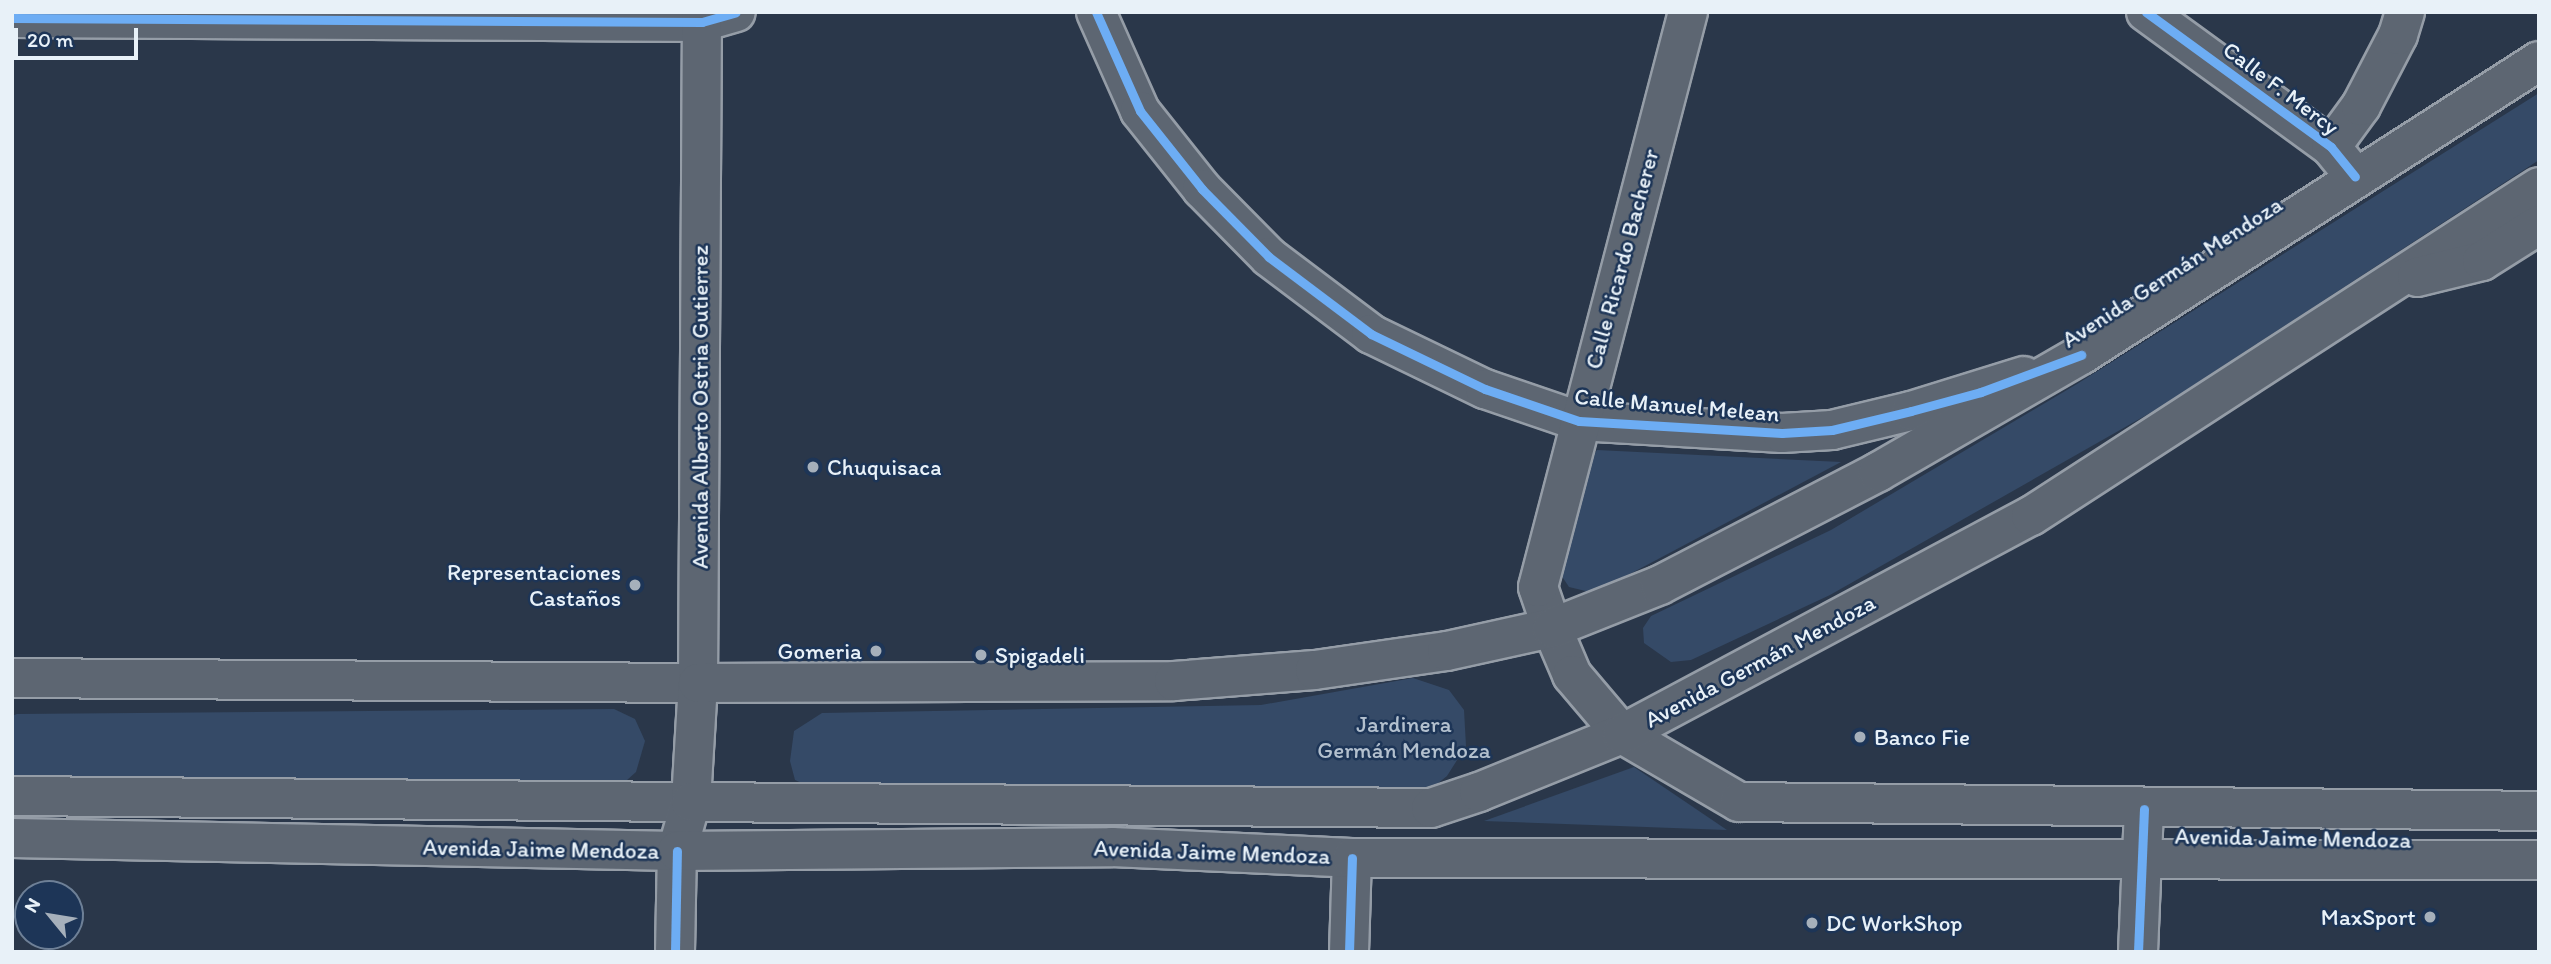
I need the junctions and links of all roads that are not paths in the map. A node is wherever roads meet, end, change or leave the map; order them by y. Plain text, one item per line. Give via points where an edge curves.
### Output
1 (1096, 12) edge
2 (1688, 12) edge
3 (2146, 12) edge
4 (2405, 12) edge
5 (714, 15) edge
6 (12, 18) edge
7 (2539, 61) edge
8 (2331, 147) junction
9 (2355, 177) junction
10 (2539, 187) edge
11 (2539, 225) edge
12 (2391, 283) junction
13 (2081, 355) junction
14 (1580, 421) junction
15 (1552, 628) junction
16 (12, 678) edge
17 (698, 683) junction
18 (1622, 734) junction
19 (12, 796) edge
20 (691, 802) junction
21 (2144, 809) junction
22 (2539, 811) edge
23 (12, 838) edge
24 (677, 851) junction
25 (2142, 856) junction
26 (1352, 858) junction
27 (2539, 860) edge
28 (675, 952) edge
29 (1349, 952) edge
30 (2138, 952) edge

1 - 14 main road, Calle Manuel Melean via 1140,111 1202,189 1269,257 1370,334 1485,389
2 - 14 main road, Calle Ricardo Bacherer
3 - 8 main road, Calle F. Mercy
4 - 8 main road via 2361,106
5 - 6 main road
5 - 17 main road, Avenida Alberto Ostria Gutierrez
7 - 9 main road, Avenida Germán Mendoza
8 - 9 main road, Calle F. Mercy
9 - 13 main road, Avenida Germán Mendoza
10 - 12 main road, Avenida Germán Mendoza
11 - 12 main road via 2482,261
12 - 18 main road, Avenida Germán Mendoza via 2031,516
13 - 14 main road, Calle Manuel Melean via 1981,392 1832,430 1782,433
13 - 15 main road, Avenida Germán Mendoza via 1878,472 1696,566
14 - 15 main road, Calle Ricardo Bacherer via 1538,587
15 - 17 main road, Avenida Germán Mendoza via 1447,651 1315,670 1174,681
15 - 18 main road, Avenida Jaime Mendoza via 1572,675
16 - 17 main road
17 - 20 main road, Avenida Alberto Ostria Gutierrez
18 - 20 main road, Avenida Jaime Mendoza via 1431,808
18 - 21 main road, Avenida Jaime Mendoza via 1739,802
19 - 20 main road, Avenida Jaime Mendoza
20 - 24 main road, Avenida Alberto Ostria Gutierrez
21 - 22 main road, Avenida Jaime Mendoza
21 - 25 main road
23 - 24 main road, Avenida Jaime Mendoza
24 - 26 main road, Avenida Jaime Mendoza via 1112,847
24 - 28 main road, Avenida Alberto Ostria Gutierrez
25 - 26 main road, Avenida Jaime Mendoza
25 - 27 main road, Avenida Jaime Mendoza
25 - 30 main road
26 - 29 main road

